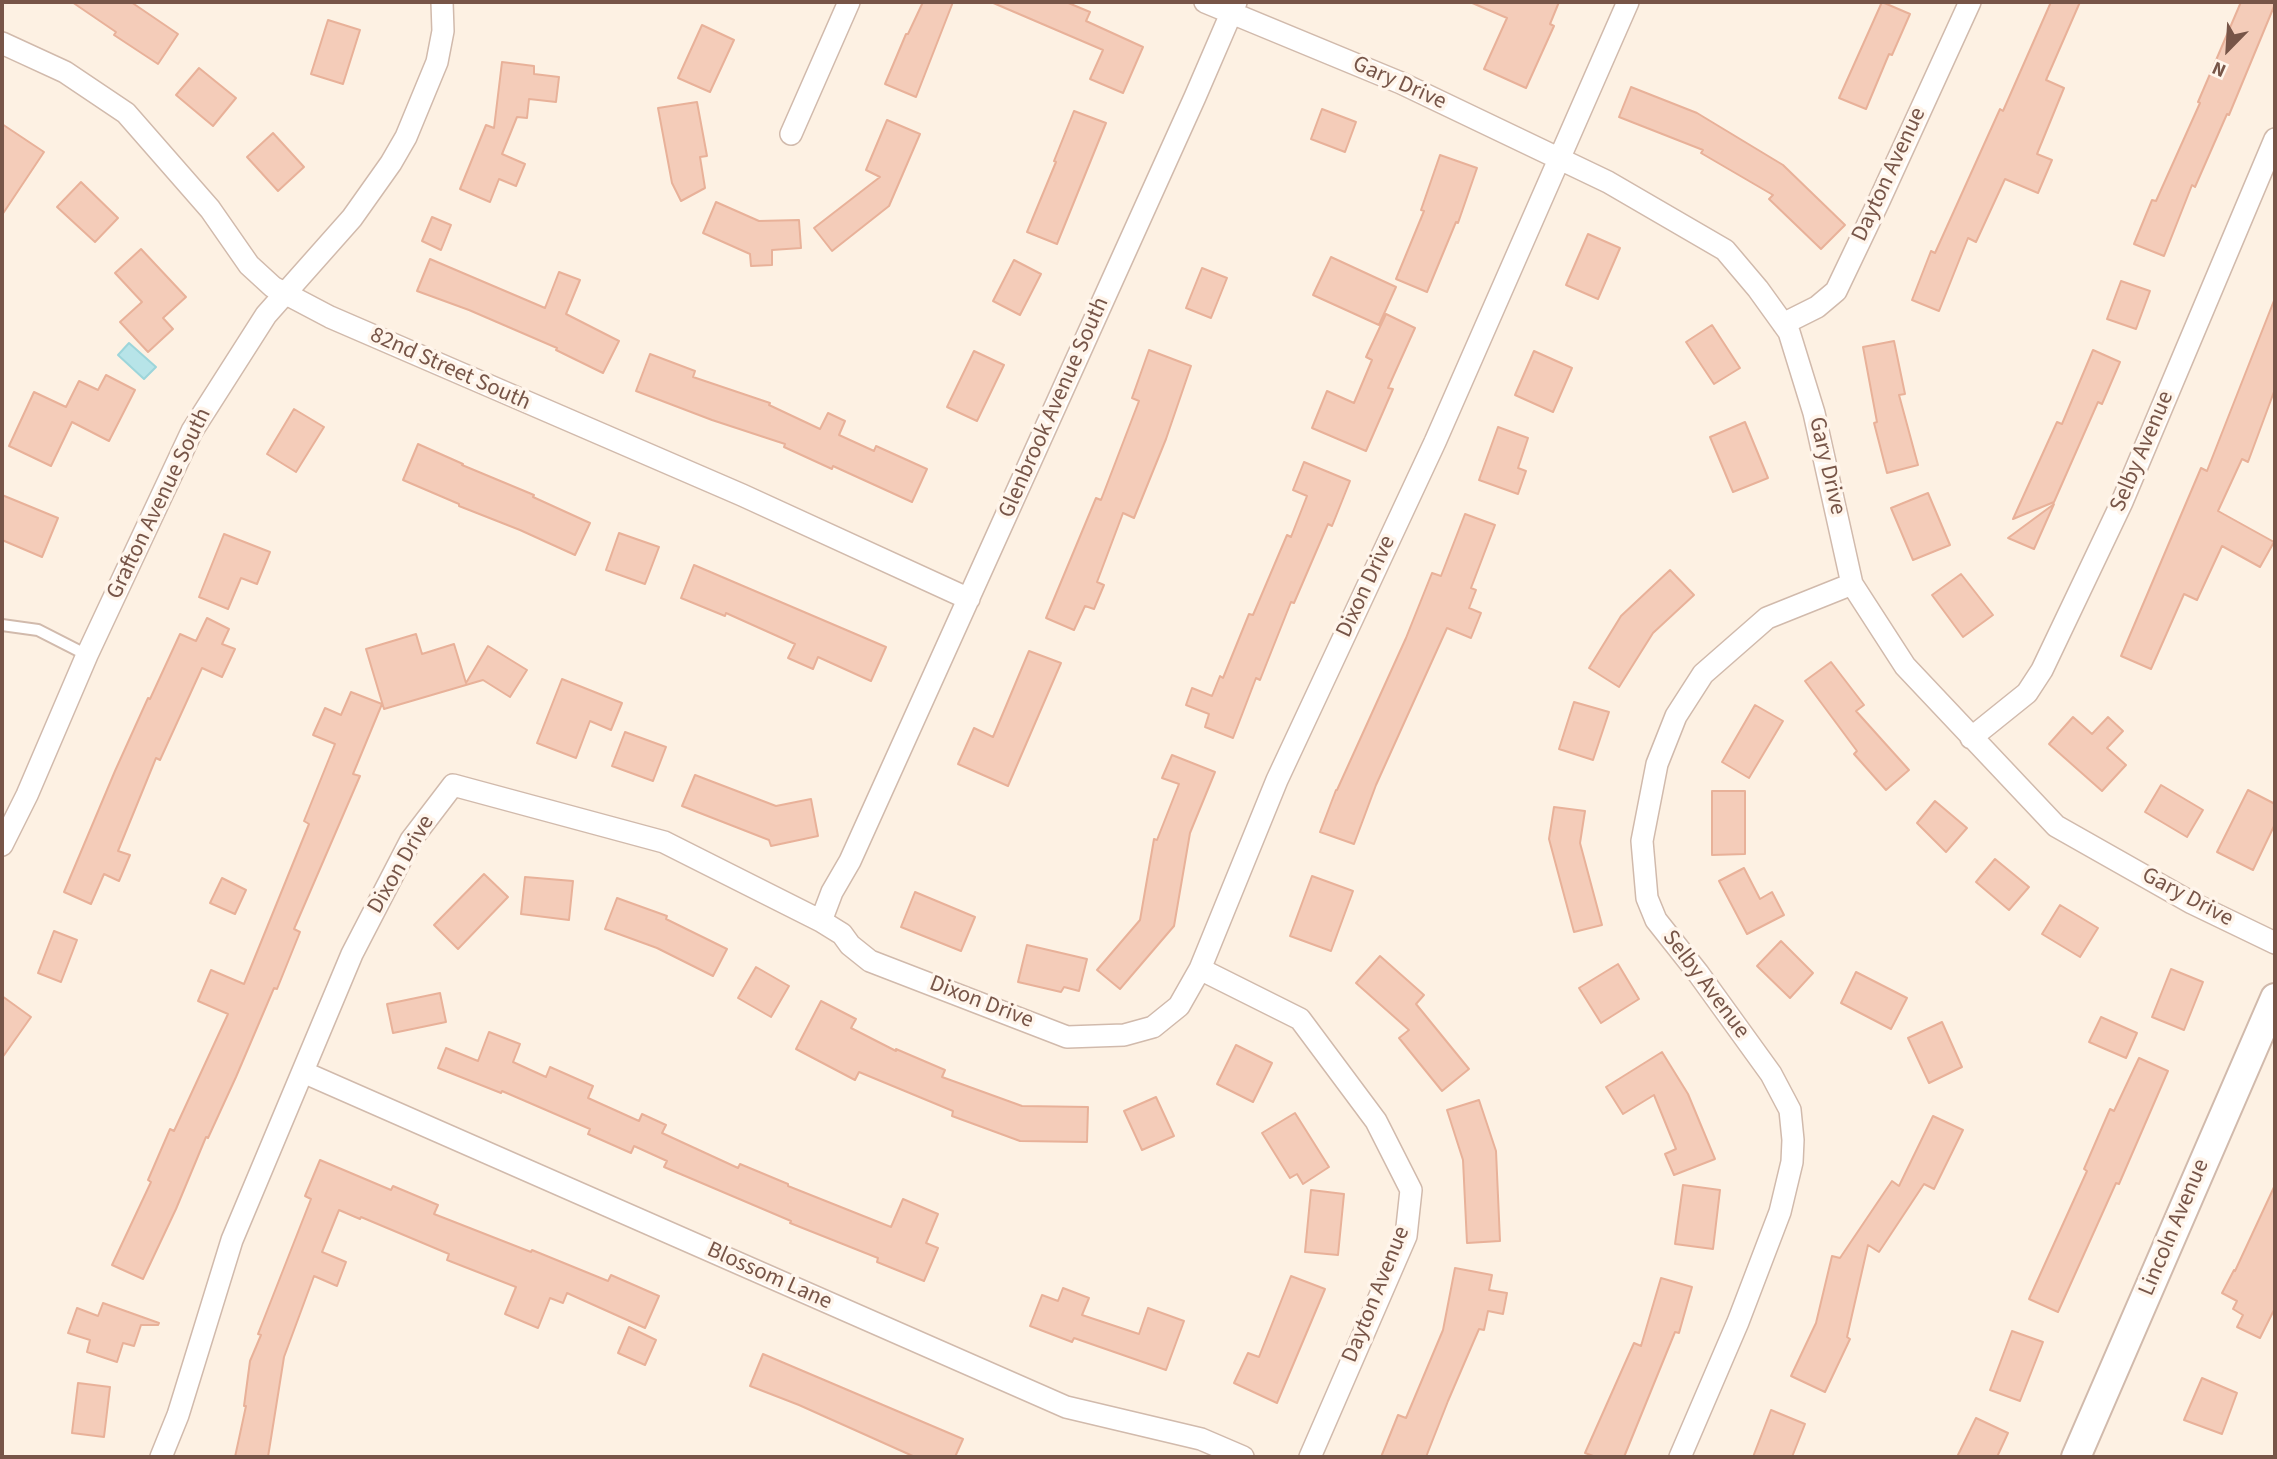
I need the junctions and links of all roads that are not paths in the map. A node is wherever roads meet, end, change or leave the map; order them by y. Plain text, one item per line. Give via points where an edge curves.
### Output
1 (442, 2) edge
2 (849, 2) edge
3 (1205, 2) edge
4 (1628, 2) edge
5 (1970, 2) edge
6 (1233, 7) edge
7 (2, 43) edge
8 (791, 134) dead end
9 (2275, 139) edge
10 (1559, 159) junction
11 (286, 294) junction
12 (1783, 324) junction
13 (1852, 584) junction
14 (969, 599) junction
15 (2, 625) edge
16 (87, 655) junction
17 (1971, 738) junction
18 (2, 845) edge
19 (821, 921) junction
20 (2275, 943) edge
21 (1200, 969) junction
22 (2275, 998) edge
23 (303, 1072) junction
24 (161, 1457) edge
25 (1243, 1457) edge
26 (1310, 1457) edge
27 (1680, 1457) edge
28 (2076, 1457) edge

1 - 11 street, Grafton Avenue South via 437,62 406,137 352,218
2 - 8 street
3 - 6 street, Gary Drive
4 - 10 street, Dixon Drive
5 - 12 street, Dayton Avenue via 1836,291 1817,307
6 - 10 street, Gary Drive
6 - 14 street, Glenbrook Avenue South
7 - 11 street, 82nd Street South via 65,72 126,113 211,209 249,265
9 - 17 street, Selby Avenue via 2122,502 2042,670 2027,693
10 - 12 street, Gary Drive via 1725,250
10 - 21 street, Dixon Drive via 1435,442 1277,780
11 - 14 street, 82nd Street South
11 - 16 street, Grafton Avenue South via 267,315 192,431
12 - 13 street, Gary Drive via 1814,413
13 - 17 street, Gary Drive via 1905,666
13 - 27 street, Selby Avenue via 1768,618 1703,674 1676,716 1657,764 1642,841 1647,898 1656,920 1771,1074 1790,1110 1793,1140 1780,1212
14 - 19 street, Glenbrook Avenue South
15 - 16 lane via 38,630
16 - 18 street, Grafton Avenue South
17 - 20 street, Gary Drive via 2056,826 2192,903
19 - 21 street, Dixon Drive via 870,961 1067,1037 1124,1035 1153,1027 1179,1006
19 - 23 street, Dixon Drive via 664,842 453,785 411,840 352,954
21 - 26 street, Dayton Avenue via 1300,1019 1376,1121 1411,1190 1406,1236
22 - 28 street, Lincoln Avenue
23 - 24 street, Dixon Drive via 232,1240
23 - 25 street, Blossom Lane via 1066,1407 1201,1439

